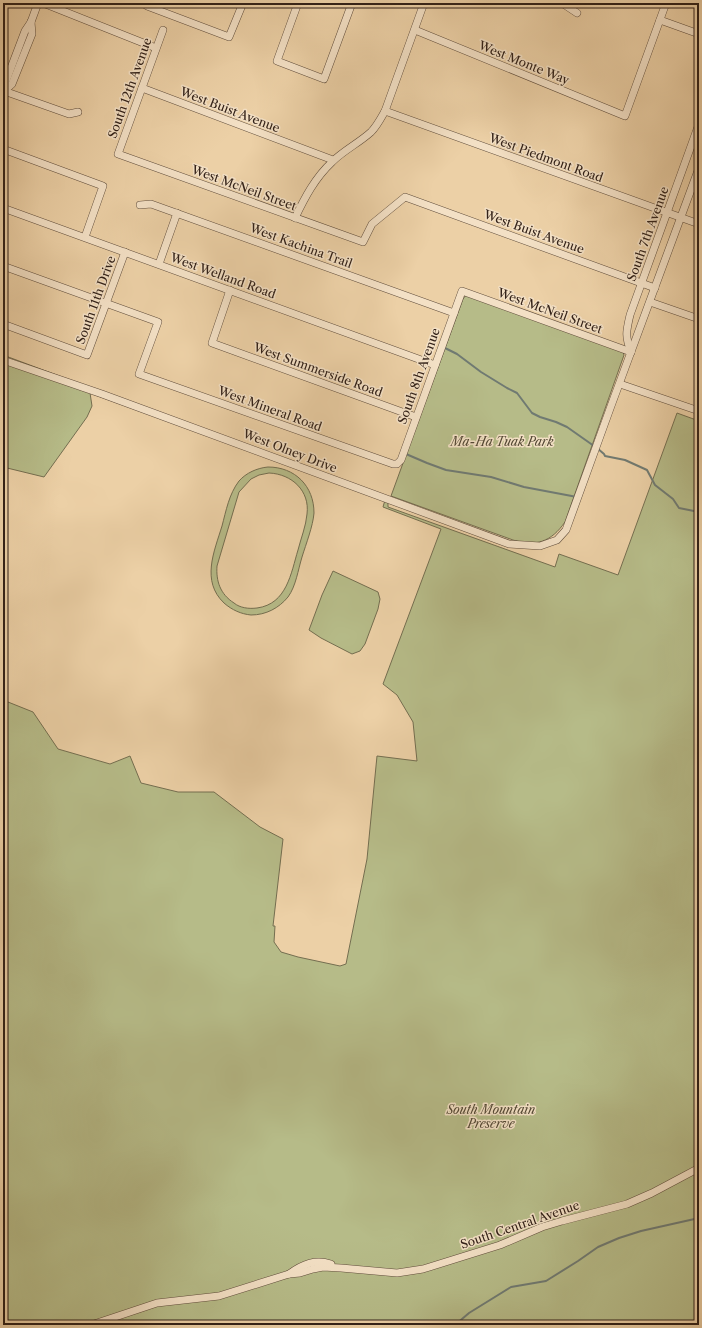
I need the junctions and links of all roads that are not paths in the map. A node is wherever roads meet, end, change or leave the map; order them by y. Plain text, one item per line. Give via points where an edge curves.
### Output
1 (38, 3) edge
2 (43, 3) edge
3 (243, 3) edge
4 (298, 3) edge
5 (352, 3) edge
6 (424, 3) edge
7 (562, 3) edge
8 (666, 3) edge
9 (147, 4) edge
10 (577, 13) dead end
11 (660, 20) junction
12 (164, 30) dead end
13 (415, 30) junction
14 (699, 34) edge
15 (156, 48) junction
16 (142, 88) junction
17 (4, 92) edge
18 (385, 111) junction
19 (78, 112) dead end
20 (699, 124) edge
21 (3, 149) edge
22 (118, 154) joint
23 (333, 160) junction
24 (699, 168) edge
25 (140, 205) dead end
26 (3, 208) edge
27 (177, 213) junction
28 (667, 214) junction
29 (295, 218) junction
30 (681, 218) junction
31 (699, 224) edge
32 (85, 238) junction
33 (363, 242) joint
34 (125, 252) junction
35 (159, 264) junction
36 (3, 266) edge
37 (642, 283) junction
38 (655, 288) junction
39 (230, 290) junction
40 (462, 290) joint
41 (650, 302) junction
42 (106, 303) junction
43 (454, 313) junction
44 (699, 319) edge
45 (3, 324) edge
46 (631, 352) junction
47 (3, 360) edge
48 (435, 365) junction
49 (620, 384) junction
50 (699, 411) edge
51 (416, 417) junction
52 (393, 464) joint
53 (566, 530) joint
54 (699, 1168) edge
55 (91, 1325) edge

1 - 17 street via 25,31 25,40 6,81
2 - 15 street
3 - 9 street via 229,37
4 - 5 street via 277,61 324,79
6 - 13 street
7 - 10 street
8 - 11 street
11 - 13 street, West Monte Way via 625,116
11 - 14 street
12 - 15 street, South 12th Avenue
13 - 18 street
15 - 16 street, South 12th Avenue
16 - 22 street, South 12th Avenue
16 - 23 street, West Buist Avenue
17 - 19 street via 69,114
18 - 23 street via 376,127
18 - 28 street, West Piedmont Road
20 - 28 street, South 7th Avenue
21 - 32 street via 103,186
22 - 29 street, West McNeil Street
23 - 29 street via 314,183
24 - 30 street, South 7th Avenue
25 - 27 street, West Kachina Trail via 151,204
26 - 32 street, West Welland Road
27 - 35 street
27 - 43 street, West Kachina Trail
28 - 30 street, West Piedmont Road
28 - 37 street, South 7th Avenue
29 - 33 street, West McNeil Street
30 - 31 street, West Piedmont Road
30 - 38 street, South 7th Avenue
32 - 34 street, West Welland Road
33 - 37 street, West Buist Avenue via 372,224 405,198
34 - 35 street, West Welland Road
34 - 42 street, South 11th Drive
35 - 39 street, West Welland Road
36 - 42 street
37 - 38 street, West Buist Avenue
37 - 46 street, South 7th Avenue via 626,330 626,340
38 - 41 street, South 7th Avenue
39 - 48 street, West Welland Road
39 - 51 street, West Summerside Road via 212,343
40 - 43 street, South 8th Avenue
40 - 46 street, West McNeil Street
41 - 44 street
41 - 46 street, South 7th Avenue
42 - 45 street, South 11th Drive via 88,355
42 - 52 street, West Mineral Road via 158,322 139,374
43 - 48 street, South 8th Avenue
46 - 49 street, South 7th Avenue
47 - 53 street, West Olney Drive via 204,430 509,544 540,546 557,540
48 - 51 street, South 8th Avenue
49 - 50 street
49 - 53 street, South 7th Avenue
51 - 52 street, South 8th Avenue via 401,460
54 - 55 street, South Central Avenue via 627,1204 555,1223 500,1245 423,1269 397,1273 319,1268 290,1274 220,1296 157,1303

